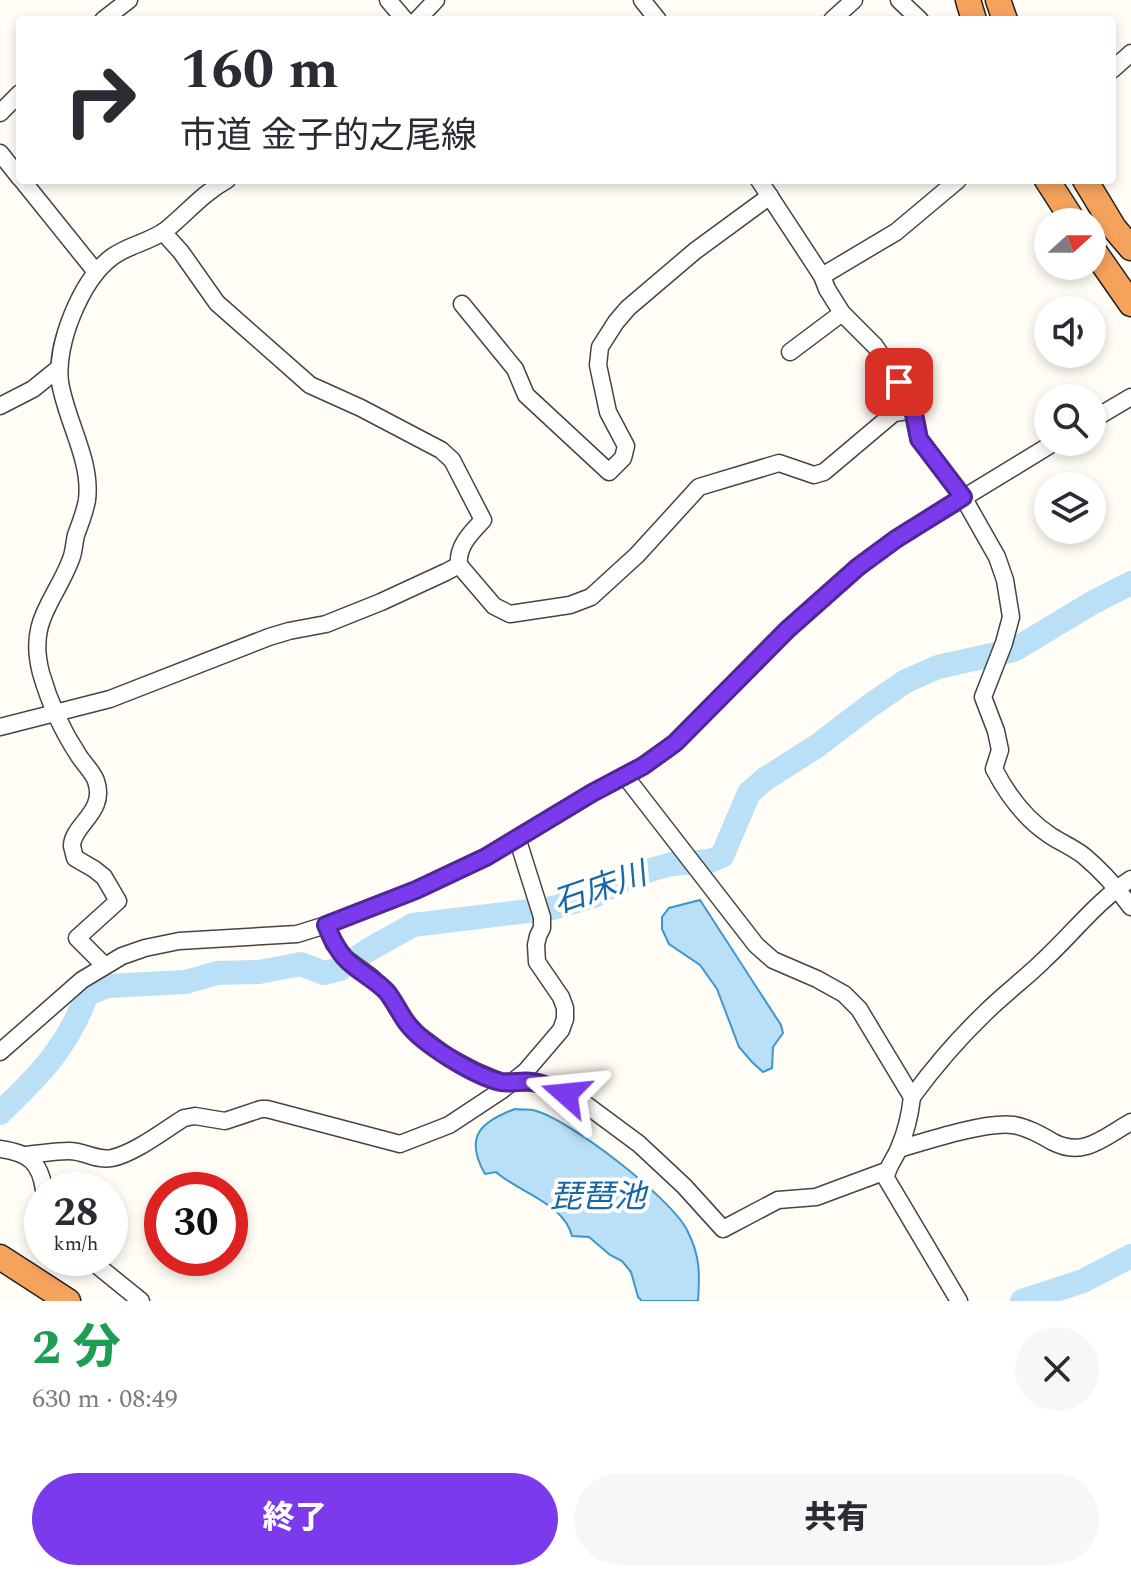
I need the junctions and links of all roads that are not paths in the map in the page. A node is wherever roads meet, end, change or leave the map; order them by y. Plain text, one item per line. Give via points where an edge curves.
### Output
1 (129, 0) edge
2 (388, 0) edge
3 (436, 0) edge
4 (642, 0) edge
5 (854, 0) edge
6 (899, 0) edge
7 (108, 16) edge
8 (402, 16) edge
9 (421, 16) edge
10 (655, 16) edge
11 (836, 16) edge
12 (916, 16) edge
13 (1131, 53) edge
14 (1116, 66) edge
15 (16, 97) edge
16 (0, 113) edge
17 (0, 153) edge
18 (16, 173) edge
19 (25, 184) edge
20 (219, 184) edge
21 (762, 184) edge
22 (953, 184) edge
23 (1050, 184) edge
24 (1087, 184) edge
25 (770, 196) junction
26 (1065, 208) edge
27 (163, 232) junction
28 (1131, 248) edge
29 (1106, 268) edge
30 (96, 272) junction
31 (822, 276) junction
32 (462, 304) dead end
33 (1131, 304) edge
34 (842, 313) junction
35 (790, 352) dead end
36 (59, 368) junction
37 (1131, 397) edge
38 (0, 406) edge
39 (914, 410) junction
40 (1106, 412) edge
41 (1034, 455) edge
42 (963, 497) junction
43 (459, 565) junction
44 (56, 712) junction
45 (0, 727) edge
46 (625, 776) junction
47 (520, 847) dead end
48 (1124, 884) edge
49 (1131, 907) edge
50 (326, 925) junction
51 (104, 965) junction
52 (0, 1052) edge
53 (513, 1082) junction
54 (912, 1097) junction
55 (1131, 1122) edge
56 (0, 1149) edge
57 (899, 1149) junction
58 (25, 1155) junction
59 (886, 1171) junction
60 (39, 1172) edge
61 (0, 1257) edge
62 (110, 1276) edge
63 (68, 1301) edge
64 (141, 1301) edge
65 (959, 1301) edge

1 - 7 street
2 - 8 street
3 - 9 street
4 - 10 street
5 - 11 street
6 - 12 street
13 - 14 street
15 - 16 street
17 - 18 street
19 - 30 street
20 - 27 street
21 - 25 street
22 - 31 street via 896,232
23 - 26 highway
24 - 28 highway
25 - 31 street
25 - 32 street via 628,308 600,347 598,365 608,412 626,446 623,458 609,472 526,395 515,369
27 - 30 street via 117,253
27 - 43 street via 230,317 310,385 431,444 452,460 483,520 467,537
29 - 33 highway
30 - 36 street via 74,311
31 - 34 street
34 - 35 street
34 - 39 street via 875,346
36 - 38 street
36 - 44 street via 87,482 87,502 72,558 41,616 37,641
37 - 40 street
39 - 42 street via 919,439
39 - 43 street via 894,413 824,472 814,475 779,463 699,487 637,555 591,597 570,605 510,614 494,606
41 - 42 street
42 - 46 street via 858,567 675,743
42 - 48 street via 997,557 1011,617 983,697 1000,750 994,769 1016,806
43 - 44 street via 326,624 269,637 110,699
44 - 45 street
44 - 51 street via 96,780 92,815 72,844 75,858 104,877 118,901 77,938
46 - 50 street via 486,857
46 - 54 street via 756,945 773,960 844,994 859,1009
47 - 53 street via 540,909 537,962 561,997 565,1019
48 - 49 street
48 - 54 street via 987,1010
50 - 51 street via 297,934 179,941
50 - 53 street via 334,944 387,992 417,1034 475,1071
51 - 52 street
53 - 58 street via 449,1125 400,1144 261,1109 225,1121 184,1118 113,1158 69,1151
53 - 59 street via 552,1087 581,1101 639,1144 723,1229 778,1200 816,1197
54 - 57 street
55 - 57 street via 1087,1147 1073,1149 1014,1125 994,1124
56 - 58 street
57 - 59 street
58 - 60 street
59 - 65 street via 889,1185
61 - 63 highway
62 - 64 street

